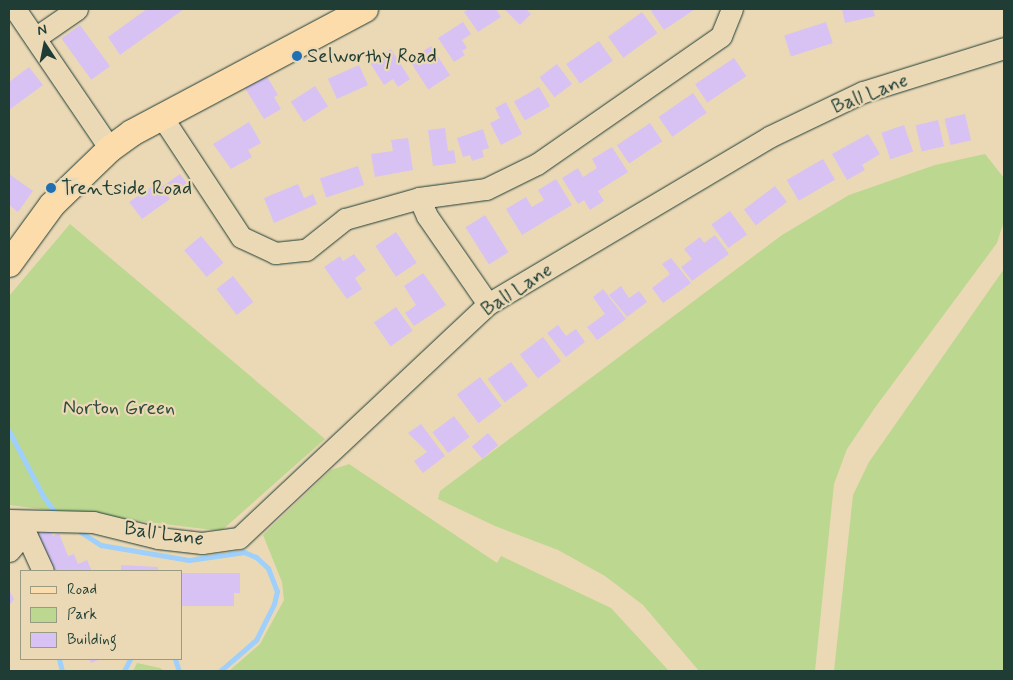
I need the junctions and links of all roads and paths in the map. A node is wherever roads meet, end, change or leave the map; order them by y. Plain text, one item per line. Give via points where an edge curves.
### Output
1 (14, 9) edge
2 (78, 9) edge
3 (365, 9) edge
4 (732, 9) edge
5 (34, 38) junction
6 (1004, 48) edge
7 (162, 117) junction
8 (110, 149) junction
9 (419, 198) junction
10 (9, 264) edge
11 (488, 304) junction
12 (16, 521) edge
13 (9, 551) edge
14 (42, 570) edge

1 - 5 street
2 - 5 street
3 - 7 main road
4 - 9 street via 721,36 537,164 486,189
5 - 8 street
6 - 11 street, Ball Lane via 863,92 770,137
7 - 8 main road
7 - 9 street via 241,237 275,253 306,250 345,220
8 - 10 main road via 52,205
9 - 11 street via 427,216
11 - 12 street, Ball Lane via 238,538 202,543 158,538 93,522
12 - 13 street via 16,544
12 - 14 street

